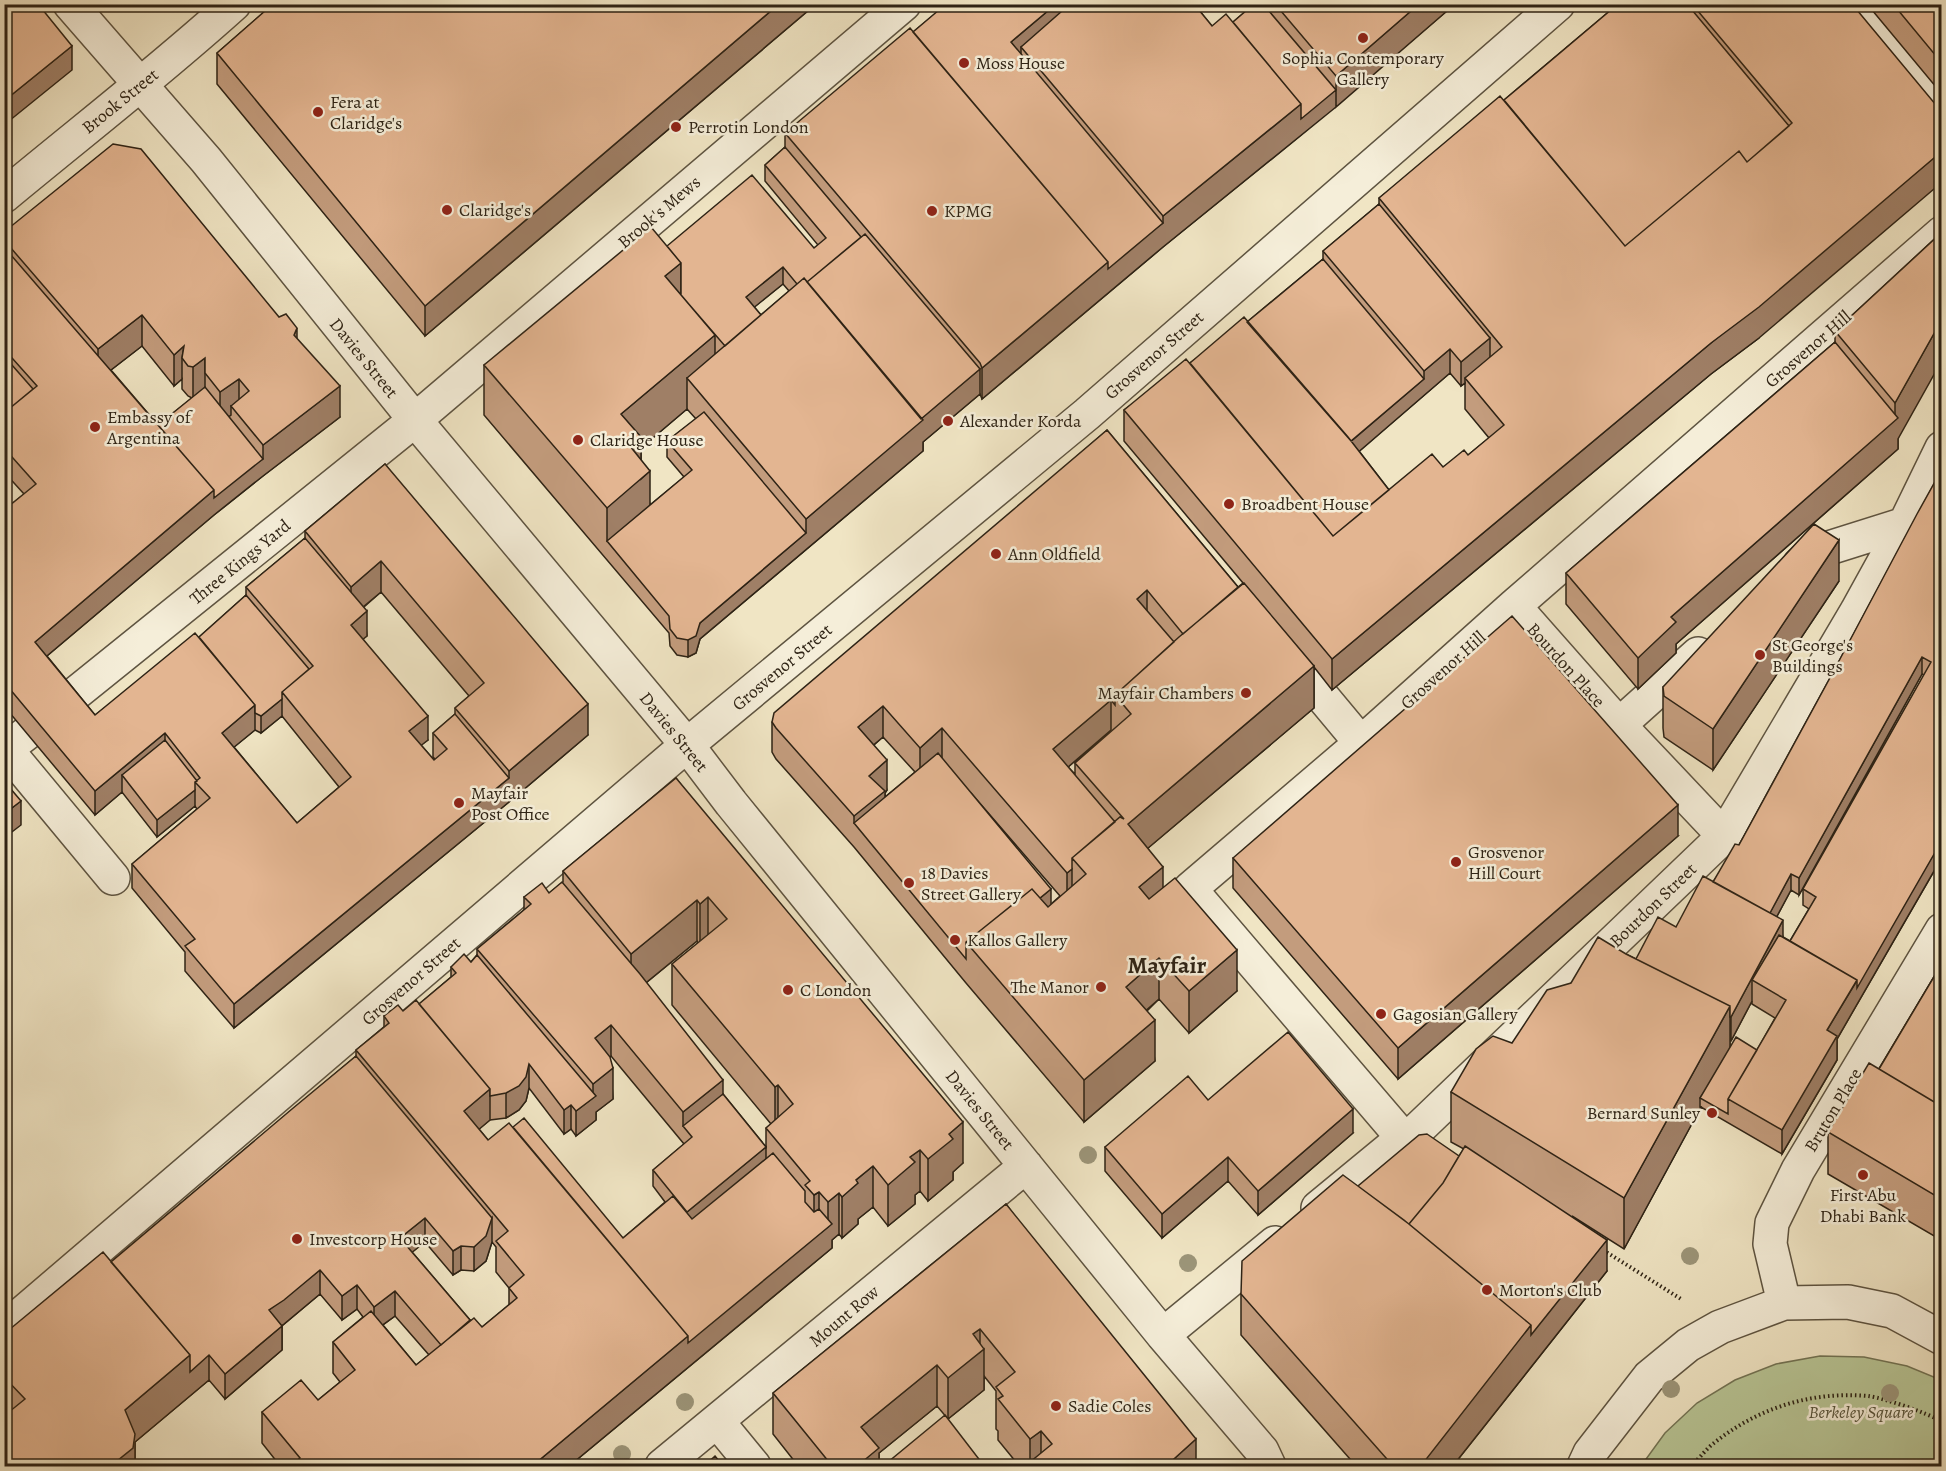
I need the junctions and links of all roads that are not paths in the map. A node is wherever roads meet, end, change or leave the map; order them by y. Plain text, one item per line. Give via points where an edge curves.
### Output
1 (70, 4) edge
2 (234, 4) edge
3 (904, 4) edge
4 (1558, 4) edge
5 (1853, 4) edge
6 (141, 85) junction
7 (1941, 114) edge
8 (4, 196) edge
9 (1941, 233) edge
10 (415, 420) junction
11 (1941, 448) edge
12 (1905, 524) junction
13 (1779, 583) edge
14 (1514, 606) junction
15 (1271, 635) edge
16 (1718, 637) edge
17 (65, 702) edge
18 (1619, 725) junction
19 (12, 743) edge
20 (1361, 743) junction
21 (687, 746) junction
22 (1724, 836) junction
23 (113, 878) dead end
24 (1941, 930) edge
25 (1403, 1138) junction
26 (1026, 1166) junction
27 (1784, 1303) junction
28 (4, 1329) edge
29 (1163, 1335) junction
30 (1941, 1338) edge
31 (717, 1421) junction
32 (662, 1467) edge
33 (754, 1467) edge
34 (1269, 1467) edge
35 (1584, 1467) edge

1 - 6 street, Davies Street
2 - 6 street, Brook Street
3 - 10 street, Brook's Mews
4 - 21 street, Grosvenor Street via 1096,425
5 - 7 street
6 - 8 street, Brook Street
6 - 10 street, Davies Street
9 - 14 street, Grosvenor Hill
10 - 17 street, Three Kings Yard
10 - 21 street, Davies Street
11 - 12 street, Bourdon Street
12 - 13 street via 1813,553
12 - 22 street, Bourdon Street
14 - 18 street, Bourdon Place
14 - 20 street, Grosvenor Hill
15 - 20 street
16 - 18 street, Bourdon Place
18 - 22 street, Bourdon Place
19 - 23 street
20 - 25 street, Grosvenor Hill via 1190,889
21 - 26 street, Davies Street
21 - 28 street, Grosvenor Street
22 - 25 street, Bourdon Street via 1416,1131
24 - 27 street, Bruton Place via 1798,1170 1772,1223 1770,1244
25 - 29 street, Bourdon Street
26 - 29 street, Davies Street
26 - 31 street, Mount Row
27 - 30 street via 1848,1302 1892,1311
27 - 35 street via 1720,1327 1688,1345 1649,1377 1590,1453
29 - 34 street, Davies Street via 1262,1451
31 - 32 street, Mount Row
31 - 33 street

